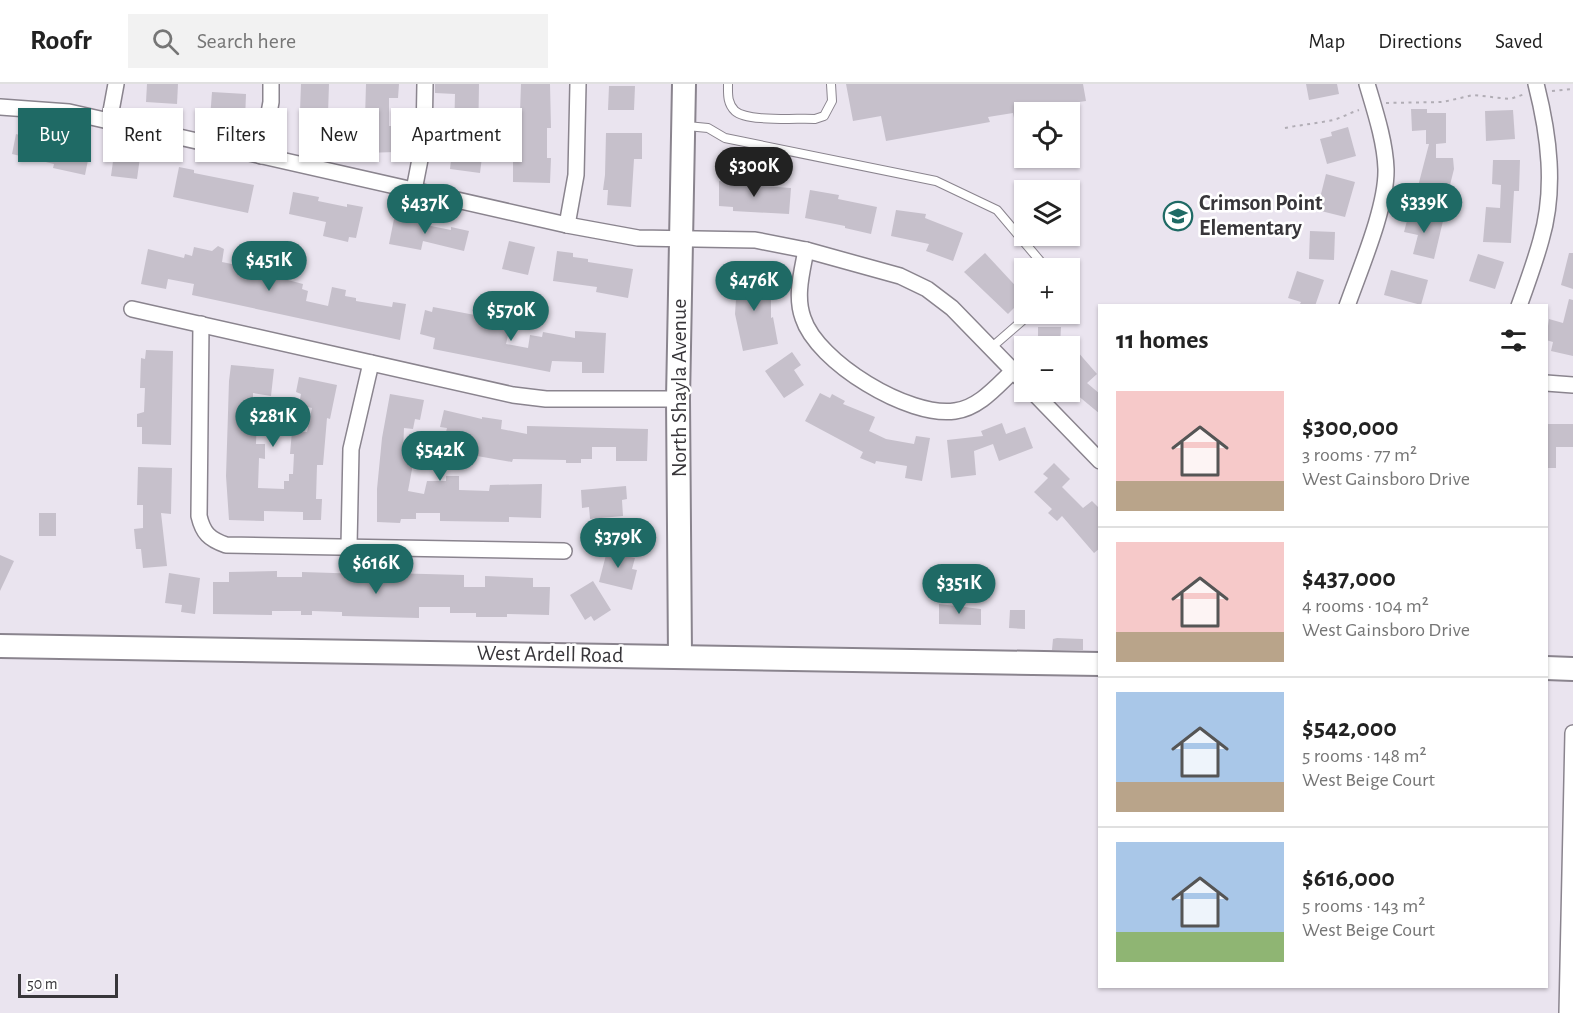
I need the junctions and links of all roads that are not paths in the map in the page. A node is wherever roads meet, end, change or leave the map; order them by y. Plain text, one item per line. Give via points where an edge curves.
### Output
1 (116, 84) edge
2 (272, 84) edge
3 (425, 84) edge
4 (578, 84) edge
5 (684, 84) edge
6 (728, 84) edge
7 (831, 84) edge
8 (1367, 84) edge
9 (1537, 88) edge
10 (0, 107) edge
11 (112, 108) edge
12 (270, 108) edge
13 (103, 121) edge
14 (683, 126) junction
15 (287, 162) edge
16 (414, 190) junction
17 (567, 225) junction
18 (681, 239) junction
19 (806, 250) junction
20 (1038, 258) edge
21 (1348, 304) edge
22 (1520, 304) edge
23 (132, 309) dead end
24 (201, 324) junction
25 (1018, 324) edge
26 (992, 347) junction
27 (371, 363) junction
28 (1014, 371) edge
29 (1014, 379) edge
30 (1548, 383) edge
31 (1573, 385) edge
32 (678, 399) junction
33 (1044, 402) edge
34 (1098, 459) edge
35 (349, 546) junction
36 (564, 550) dead end
37 (0, 646) edge
38 (680, 656) junction
39 (1098, 664) edge
40 (1548, 668) edge
41 (1573, 669) edge
42 (1573, 733) edge
43 (1572, 751) edge
44 (1572, 902) edge
45 (1567, 1013) edge

1 - 11 street
2 - 12 street
3 - 16 street via 424,139
4 - 17 street via 576,175
5 - 14 street, North Shayla Avenue
6 - 7 lane via 728,100 736,112 751,117 814,119 824,116 832,101
8 - 21 street via 1382,142 1384,195
9 - 22 street via 1550,149 1548,208 1542,239
10 - 13 street via 59,110
14 - 18 street, North Shayla Avenue
14 - 20 lane via 708,128 725,138 936,181 997,210
15 - 16 street
16 - 17 street
17 - 18 street via 638,238
18 - 19 street via 756,240
18 - 32 street, North Shayla Avenue
19 - 26 street via 900,276 927,289
19 - 29 street via 799,289 803,319 809,332 829,353 866,383 923,410 940,412 957,411
23 - 24 street
24 - 27 street
24 - 35 street via 199,516 206,535 226,545
25 - 26 lane
26 - 28 street
27 - 32 street via 546,399
27 - 35 street via 351,449
30 - 31 street
32 - 38 street, North Shayla Avenue
33 - 34 street
35 - 36 street
37 - 38 street, West Ardell Road
38 - 39 street, West Ardell Road
40 - 41 street
42 - 43 street
43 - 44 street
44 - 45 street

